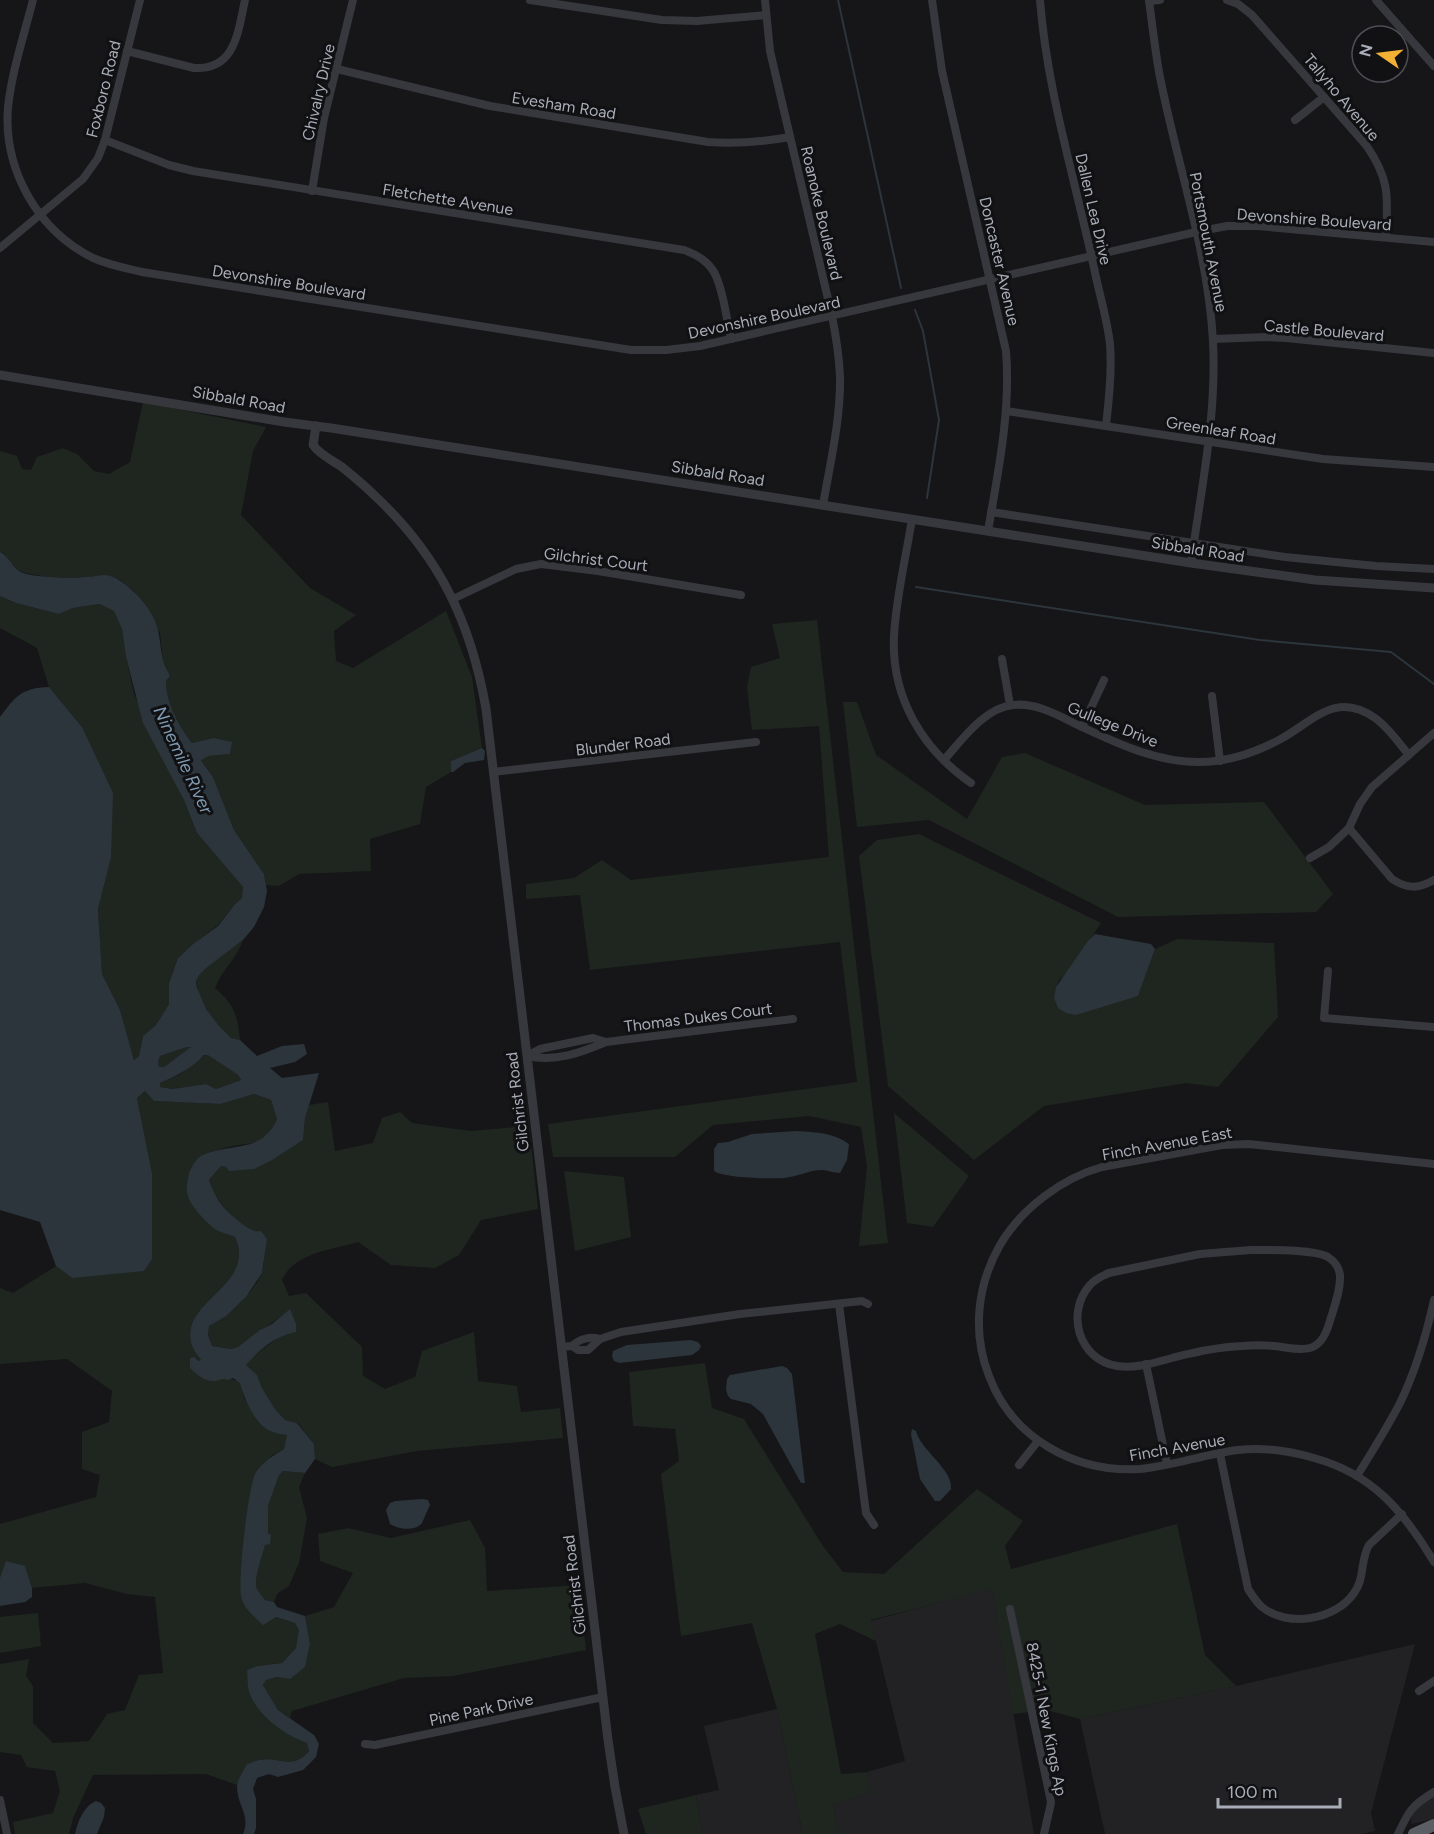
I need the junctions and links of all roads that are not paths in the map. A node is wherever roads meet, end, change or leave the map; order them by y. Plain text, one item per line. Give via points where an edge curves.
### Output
1 (33, 0) edge
2 (140, 0) edge
3 (246, 0) edge
4 (353, 0) edge
5 (530, 0) edge
6 (765, 0) edge
7 (932, 0) edge
8 (1040, 0) edge
9 (1160, 0) edge
10 (1227, 0) edge
11 (1376, 0) edge
12 (1149, 1) edge
13 (766, 15) junction
14 (127, 51) junction
15 (1434, 66) edge
16 (337, 69) junction
17 (1324, 97) junction
18 (1295, 120) dead end
19 (790, 136) junction
20 (105, 140) junction
21 (312, 191) junction
22 (41, 215) junction
23 (1196, 232) junction
24 (1386, 237) junction
25 (1434, 242) edge
26 (0, 248) edge
27 (1092, 256) junction
28 (991, 280) junction
29 (832, 316) junction
30 (731, 339) junction
31 (1213, 339) junction
32 (1434, 353) edge
33 (0, 375) edge
34 (1006, 411) junction
35 (316, 426) junction
36 (1106, 426) junction
37 (1209, 442) junction
38 (1434, 467) edge
39 (823, 505) junction
40 (991, 512) junction
41 (912, 519) junction
42 (988, 531) junction
43 (1194, 543) junction
44 (1191, 563) junction
45 (1434, 569) edge
46 (1434, 588) edge
47 (741, 595) dead end
48 (453, 599) junction
49 (1002, 659) dead end
50 (1104, 680) dead end
51 (1212, 696) dead end
52 (1010, 705) junction
53 (1082, 727) junction
54 (1434, 733) edge
55 (756, 742) dead end
56 (1409, 755) junction
57 (944, 760) junction
58 (1220, 761) junction
59 (493, 772) junction
60 (971, 783) dead end
61 (1349, 828) junction
62 (1310, 858) dead end
63 (1434, 880) edge
64 (1328, 971) dead end
65 (792, 1019) dead end
66 (1434, 1027) edge
67 (606, 1042) junction
68 (527, 1056) junction
69 (1434, 1164) edge
70 (1025, 1214) joint
71 (1434, 1300) edge
72 (839, 1304) junction
73 (868, 1304) dead end
74 (561, 1347) junction
75 (1146, 1364) junction
76 (1038, 1441) junction
77 (1220, 1454) junction
78 (1167, 1464) junction
79 (1019, 1465) dead end
80 (1357, 1476) junction
81 (1402, 1514) junction
82 (874, 1525) dead end
83 (1434, 1562) edge
84 (1010, 1609) dead end
85 (1434, 1682) edge
86 (1419, 1691) dead end
87 (603, 1697) junction
88 (365, 1744) dead end
89 (1434, 1792) edge
90 (0, 1800) edge
91 (1434, 1825) edge
92 (7, 1834) edge
93 (624, 1834) edge
94 (1044, 1834) edge
95 (1398, 1834) edge
96 (1414, 1834) edge

1 - 22 street, Devonshire Boulevard via 12,87 8,127 21,185
2 - 14 street, Foxboro Road
3 - 14 street via 235,43 215,66 195,68
4 - 16 street, Chivalry Drive
5 - 13 street via 662,20
6 - 13 street, Roanoke Boulevard
7 - 28 street, Doncaster Avenue via 942,71
8 - 27 street, Dallen Lea Drive via 1051,77
9 - 12 street
10 - 17 street, Tallyho Avenue via 1252,15
11 - 15 street
12 - 23 street, Portsmouth Avenue via 1159,72
13 - 19 street, Roanoke Boulevard
14 - 20 street, Foxboro Road
16 - 19 street, Evesham Road via 490,106 708,142 747,143
16 - 21 street, Chivalry Drive
17 - 18 street
17 - 24 street, Tallyho Avenue via 1377,160 1388,201
19 - 29 street, Roanoke Boulevard
20 - 21 street, Fletchette Avenue via 177,167
20 - 22 street, Foxboro Road via 83,179
21 - 30 street, Fletchette Avenue via 696,254 713,270
22 - 26 street, Foxboro Road
22 - 30 street, Devonshire Boulevard via 58,234 92,257 141,272 631,350 689,348
23 - 24 street, Devonshire Boulevard via 1257,226
23 - 27 street, Devonshire Boulevard
23 - 31 street, Portsmouth Avenue
24 - 25 street, Devonshire Boulevard
27 - 28 street, Devonshire Boulevard
27 - 36 street, Dallen Lea Drive via 1110,342
28 - 29 street, Devonshire Boulevard
28 - 34 street, Doncaster Avenue via 1006,351
29 - 30 street, Devonshire Boulevard
29 - 39 street, Roanoke Boulevard via 840,376
31 - 32 street, Castle Boulevard via 1277,338
31 - 37 street, Portsmouth Avenue
33 - 35 street, Sibbald Road
34 - 36 street, Greenleaf Road
34 - 40 street, Doncaster Avenue
35 - 39 street, Sibbald Road
35 - 48 street, Gilchrist Road via 316,450 371,491 400,521 436,568
36 - 37 street, Greenleaf Road
37 - 38 street, Greenleaf Road via 1323,459
37 - 43 street, Portsmouth Avenue
39 - 41 street, Sibbald Road
40 - 42 street, Doncaster Avenue
40 - 43 street
41 - 42 street, Sibbald Road
41 - 57 street via 894,636 895,664 915,726
42 - 44 street, Sibbald Road
43 - 44 street, Portsmouth Avenue
43 - 45 street via 1325,561
44 - 46 street, Sibbald Road via 1315,580
47 - 48 street, Gilchrist Court via 541,564 516,569
48 - 59 street, Gilchrist Road via 480,677
49 - 52 street
50 - 53 street
51 - 58 street
52 - 53 street, Gullege Drive via 1033,706
52 - 57 street via 985,717
53 - 58 street, Gullege Drive via 1164,759
54 - 56 street
55 - 59 street, Blunder Road
56 - 58 street, Gullege Drive via 1375,718 1341,707 1321,712 1264,748
56 - 61 street via 1365,795
57 - 60 street
59 - 68 street, Gilchrist Road
61 - 62 street
61 - 63 street via 1392,879 1411,888
64 - 66 street via 1324,1018
65 - 67 street, Thomas Dukes Court
67 - 68 street, Thomas Dukes Court via 559,1057
67 - 68 street, Thomas Dukes Court via 593,1038 540,1049
68 - 74 street, Gilchrist Road
69 - 70 street, Finch Avenue East via 1266,1144 1222,1145 1087,1172 1061,1184
70 - 76 street, Finch Avenue via 1010,1230 989,1266 980,1303 979,1334 985,1367 999,1397 1017,1422
71 - 80 street via 1412,1375
72 - 73 street
72 - 74 street via 621,1332 600,1339 588,1350
72 - 82 street via 866,1513
74 - 87 street, Gilchrist Road
75 - 75 street via 1106,1363 1082,1341 1078,1309 1096,1279 1109,1273 1229,1251 1321,1254 1335,1263 1339,1286 1325,1335 1313,1347 1220,1348
75 - 78 street
76 - 78 street, Finch Avenue via 1075,1460 1106,1467
76 - 79 street
77 - 78 street, Finch Avenue
77 - 80 street, Finch Avenue via 1276,1450 1316,1458
77 - 81 street via 1245,1580 1262,1607 1284,1618 1323,1614 1347,1602 1361,1581 1365,1551
80 - 81 street, Finch Avenue
81 - 83 street, Finch Avenue
84 - 94 street, 8425-1 New Kings Ap via 1051,1803
85 - 86 street
87 - 88 street, Pine Park Drive
87 - 93 street, Gilchrist Road
89 - 95 street via 1409,1811
90 - 92 street
91 - 96 highway

